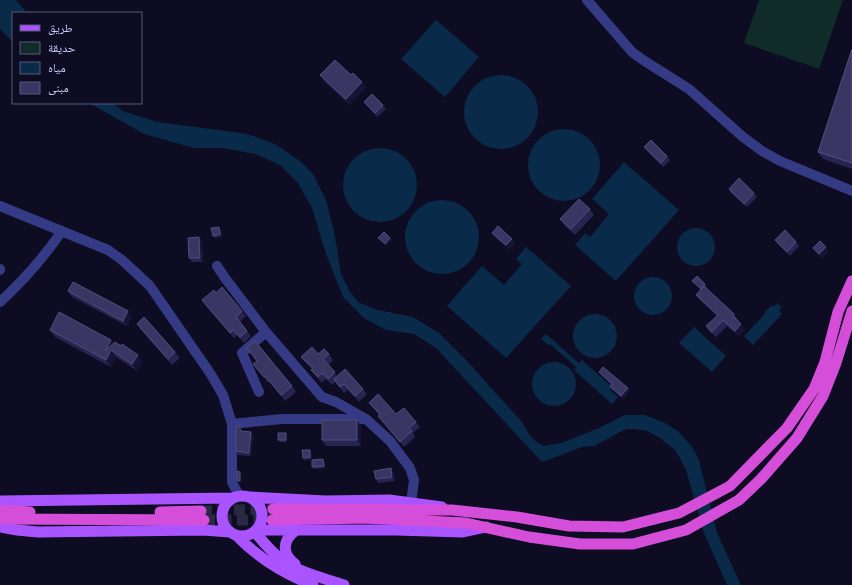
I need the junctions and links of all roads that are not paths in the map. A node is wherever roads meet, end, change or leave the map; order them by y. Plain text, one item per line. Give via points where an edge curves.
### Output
1 (587, 0) edge
2 (852, 191) edge
3 (0, 206) edge
4 (62, 232) junction
5 (217, 266) dead end
6 (852, 281) edge
7 (0, 302) edge
8 (852, 310) edge
9 (266, 332) junction
10 (259, 392) dead end
11 (366, 419) junction
12 (232, 424) junction
13 (241, 497) junction
14 (0, 501) edge
15 (411, 503) junction
16 (0, 510) edge
17 (452, 510) junction
18 (0, 519) edge
19 (0, 527) edge
20 (487, 527) junction
21 (256, 531) junction
22 (295, 531) junction
23 (233, 534) junction
24 (304, 571) junction
25 (313, 585) edge
26 (344, 585) edge

1 - 2 street via 632,52 689,89 762,151
3 - 4 street
4 - 7 street via 28,274
4 - 12 street via 108,250 150,286 210,373 223,395
5 - 9 street
6 - 17 highway via 838,312 825,362 814,389 787,428 730,486 679,513 623,527 569,526
8 - 20 highway via 824,396 797,438 739,500 686,530 633,544 580,544 529,537
9 - 10 street via 242,353
9 - 11 street via 322,397
11 - 12 street via 282,419
11 - 15 street via 390,441 410,468 414,480
12 - 13 street via 232,482
13 - 14 main road
13 - 15 main road via 326,501 390,500
13 - 21 main road via 256,501 260,506 263,519
13 - 23 main road via 227,502 222,514 225,527
15 - 17 main road via 438,505
16 - 18 highway via 202,515
17 - 20 highway via 272,515 466,523
19 - 23 main road via 38,532 203,530
20 - 22 main road via 463,532
21 - 22 main road
21 - 23 main road via 242,536
21 - 24 main road via 279,558
22 - 24 main road via 287,540 285,551 290,560
23 - 25 main road via 272,565
24 - 26 main road

